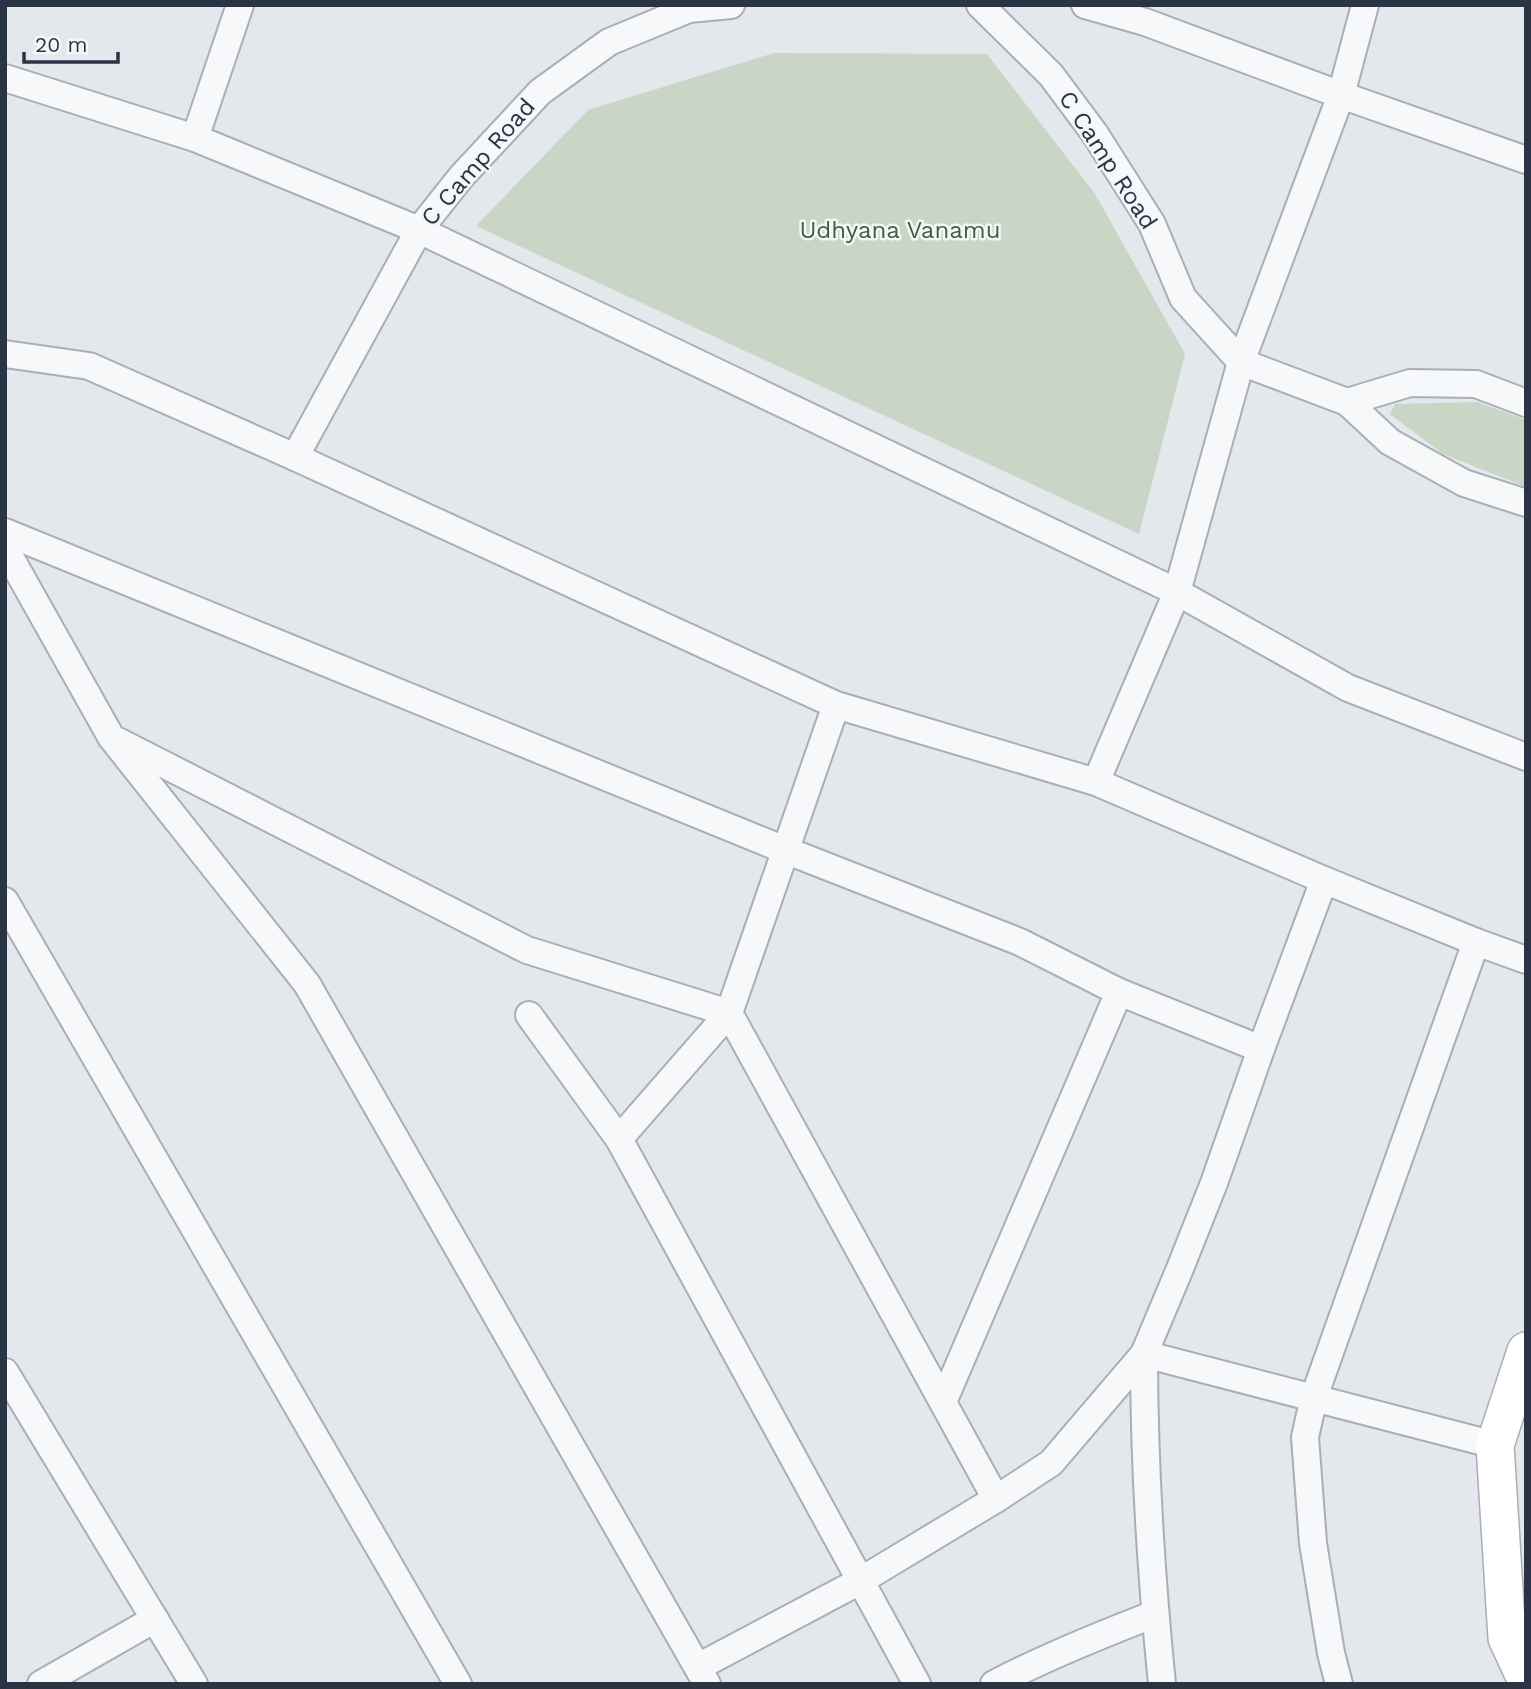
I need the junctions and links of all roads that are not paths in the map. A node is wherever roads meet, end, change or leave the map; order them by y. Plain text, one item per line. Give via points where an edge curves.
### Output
1 (240, 5) edge
2 (731, 5) edge
3 (980, 5) edge
4 (1085, 5) edge
5 (1365, 5) edge
6 (5, 78) edge
7 (1341, 96) junction
8 (195, 138) junction
9 (1526, 160) edge
10 (418, 230) junction
11 (5, 354) edge
12 (1241, 362) junction
13 (1347, 402) junction
14 (1526, 403) edge
15 (295, 457) junction
16 (1526, 503) edge
17 (5, 532) edge
18 (5, 548) edge
19 (1177, 592) junction
20 (836, 705) junction
21 (111, 737) junction
22 (1526, 757) edge
23 (1096, 782) junction
24 (785, 850) junction
25 (1324, 880) junction
26 (5, 901) edge
27 (1476, 942) junction
28 (1526, 960) edge
29 (1119, 992) junction
30 (729, 1013) junction
31 (529, 1014) dead end
32 (1261, 1049) junction
33 (619, 1139) junction
34 (1526, 1351) edge
35 (1144, 1354) junction
36 (5, 1372) edge
37 (1314, 1397) junction
38 (943, 1402) junction
39 (15, 1411) edge
40 (1495, 1445) junction
41 (996, 1499) junction
42 (860, 1581) junction
43 (1155, 1614) junction
44 (155, 1619) junction
45 (702, 1675) edge
46 (1526, 1679) edge
47 (41, 1684) edge
48 (194, 1684) edge
49 (458, 1684) edge
50 (917, 1684) edge
51 (994, 1684) edge
52 (1162, 1684) edge
53 (1339, 1684) edge

1 - 8 street
2 - 10 street, C Camp Road via 689,9 609,42 540,92
3 - 12 street, C Camp Road via 1051,75 1095,134 1152,224 1183,298
4 - 7 street via 1145,22
5 - 7 street
6 - 8 street
7 - 9 street
7 - 12 street
8 - 10 street
10 - 15 street, C Camp Road
10 - 19 street
11 - 15 street via 89,366
12 - 13 street
12 - 19 street
13 - 14 street via 1410,383 1476,384
13 - 16 street via 1400,448 1464,484
15 - 20 street
17 - 24 street
18 - 21 street
19 - 22 street via 1348,688
19 - 23 street
20 - 23 street
20 - 24 street
21 - 30 street via 527,950
21 - 45 street via 307,984
23 - 25 street
24 - 29 street via 1020,942
24 - 30 street
25 - 27 street
25 - 32 street
26 - 49 street
27 - 28 street
27 - 37 street
29 - 32 street
29 - 38 street
30 - 33 street
30 - 38 street
31 - 33 street
32 - 35 street via 1214,1183
33 - 42 street
34 - 40 street
35 - 37 street
35 - 41 street via 1051,1463
35 - 43 street
36 - 39 street
37 - 40 street
37 - 53 street via 1305,1437 1313,1543
38 - 41 street
39 - 44 street
40 - 46 street via 1507,1638
41 - 42 street
42 - 45 street
42 - 50 street
43 - 51 street
43 - 52 street
44 - 47 street
44 - 48 street

